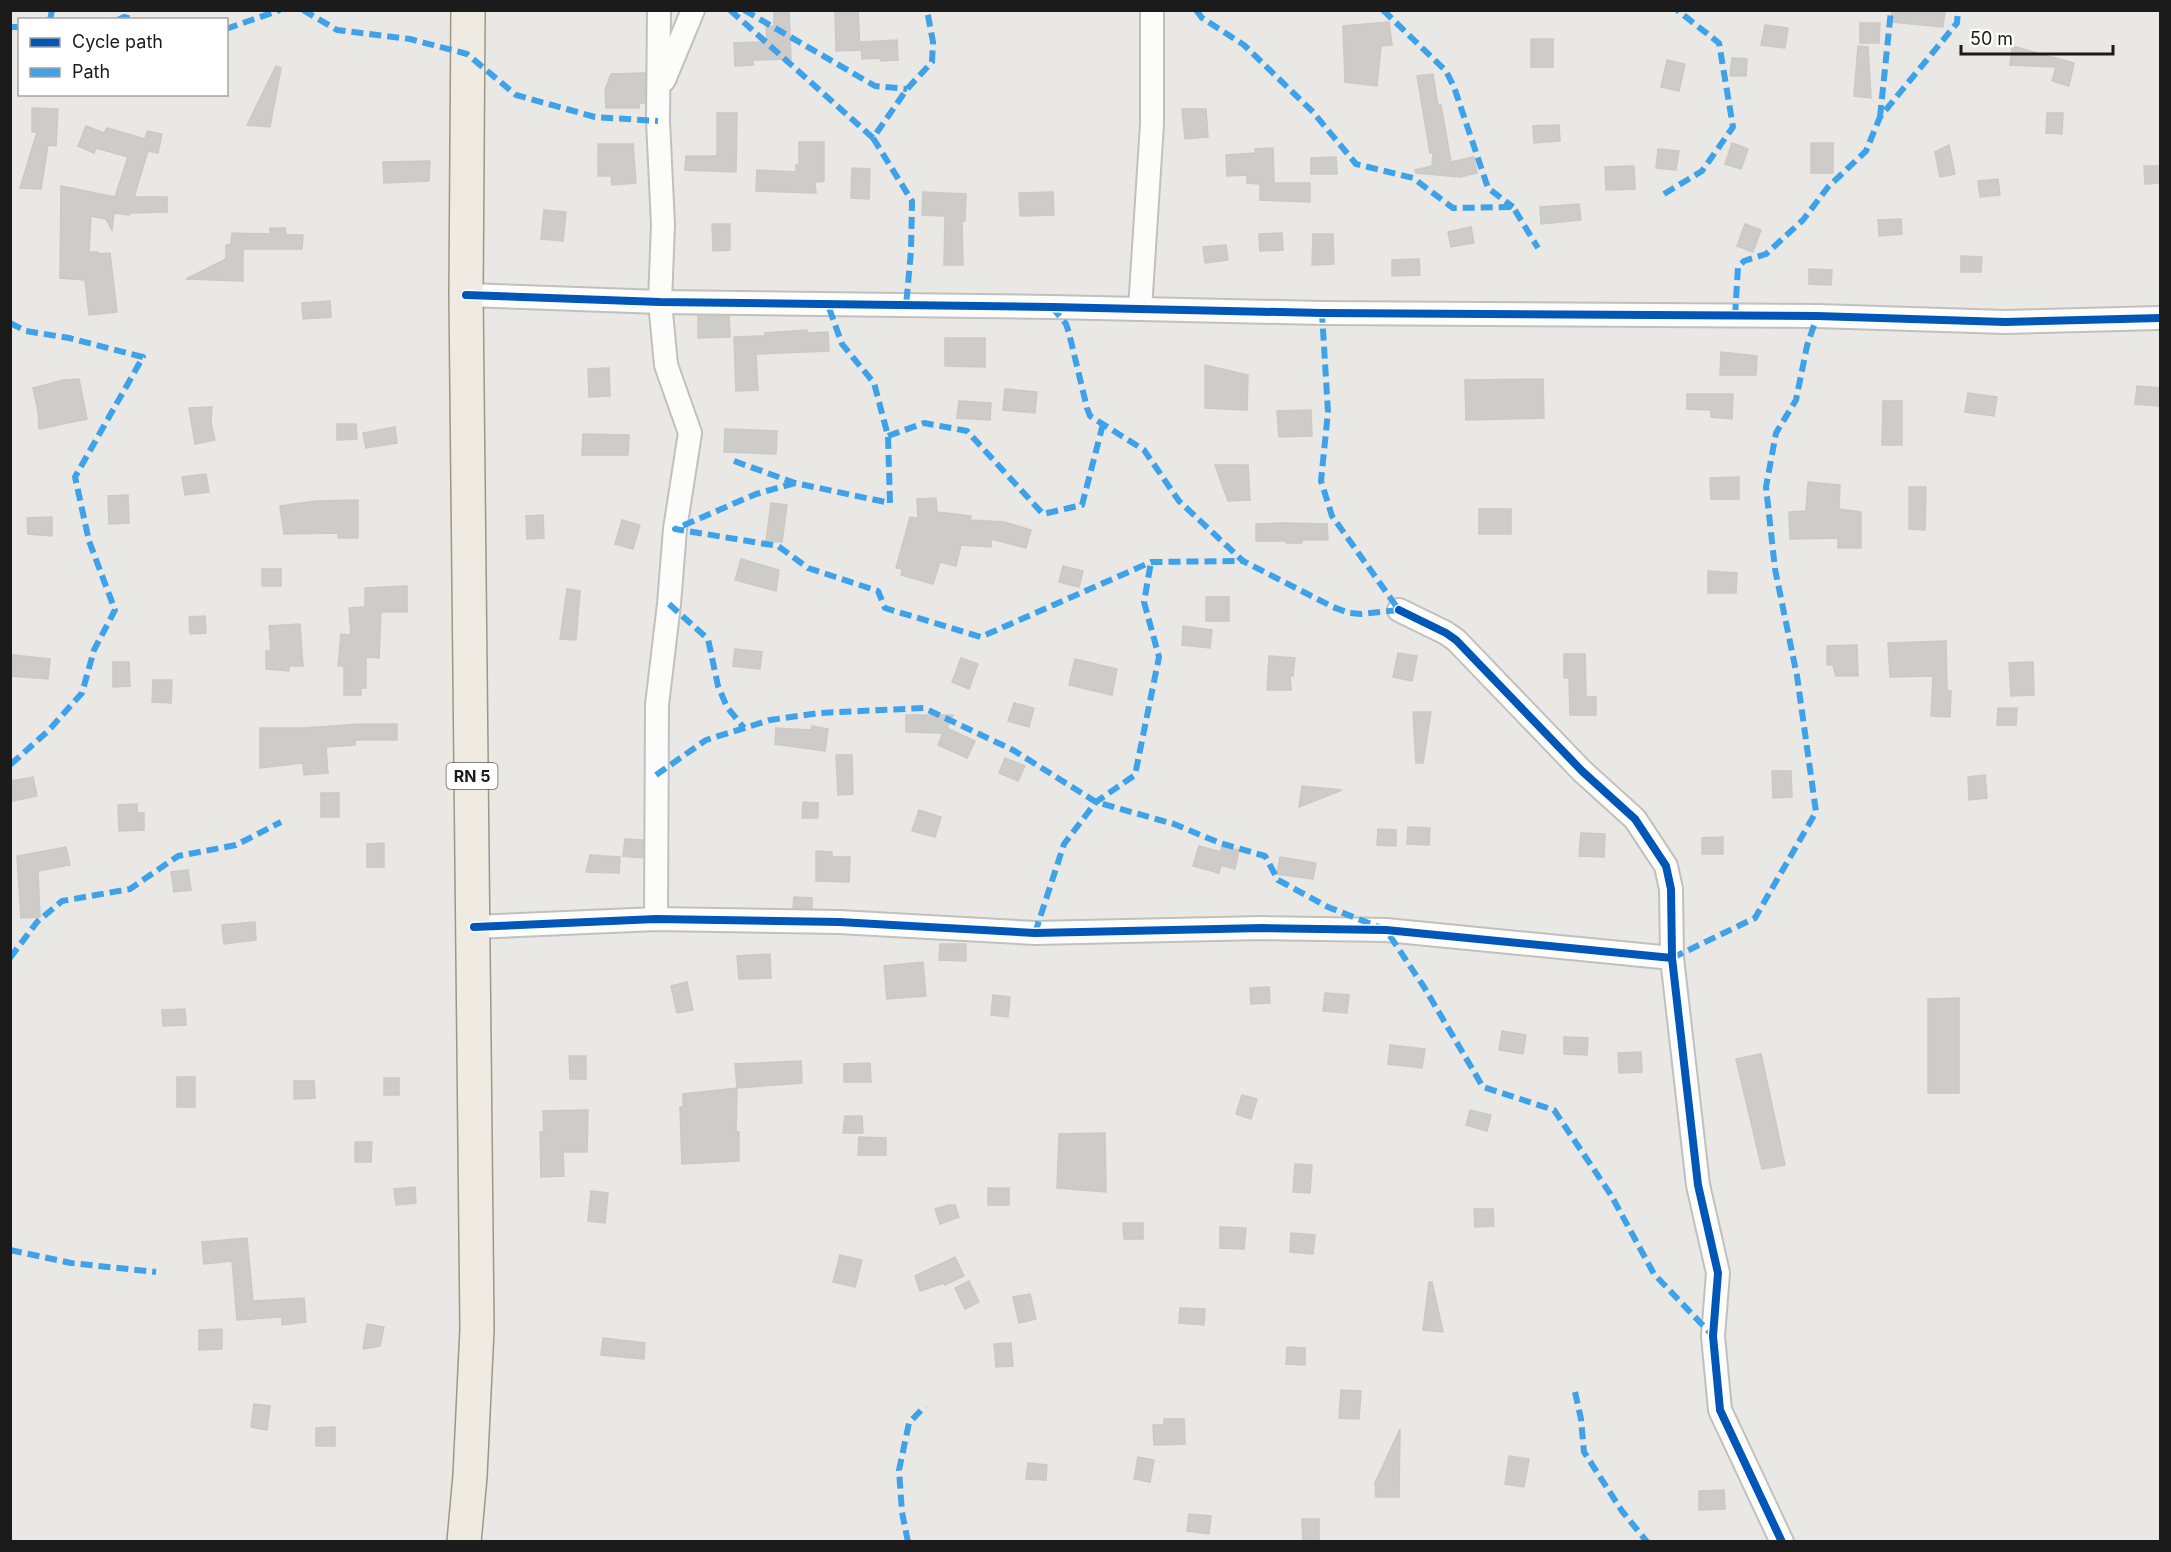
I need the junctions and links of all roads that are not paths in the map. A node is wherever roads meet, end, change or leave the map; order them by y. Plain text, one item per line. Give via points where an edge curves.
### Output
1 (468, 10) edge
2 (659, 10) edge
3 (693, 10) edge
4 (1152, 10) edge
5 (660, 89) junction
6 (465, 295) junction
7 (660, 302) junction
8 (1140, 309) junction
9 (2160, 318) edge
10 (1399, 610) dead end
11 (656, 918) junction
12 (474, 927) junction
13 (1672, 958) junction
14 (464, 1542) edge
15 (1782, 1542) edge

1 - 6 main road, RN 5
2 - 5 street
3 - 5 street
4 - 8 street via 1152,124
5 - 7 street
6 - 7 street
6 - 12 main road, RN 5
7 - 8 street
7 - 11 street via 666,365 690,433 675,529 657,705
8 - 9 street via 1817,316 2005,322
10 - 13 street via 1456,640 1582,771 1635,819 1666,866 1671,889
11 - 12 street
11 - 13 street via 839,922 1035,933 1262,928 1386,930
12 - 14 main road, RN 5 via 477,1329
13 - 15 street via 1698,1185 1718,1273 1713,1336 1720,1410

